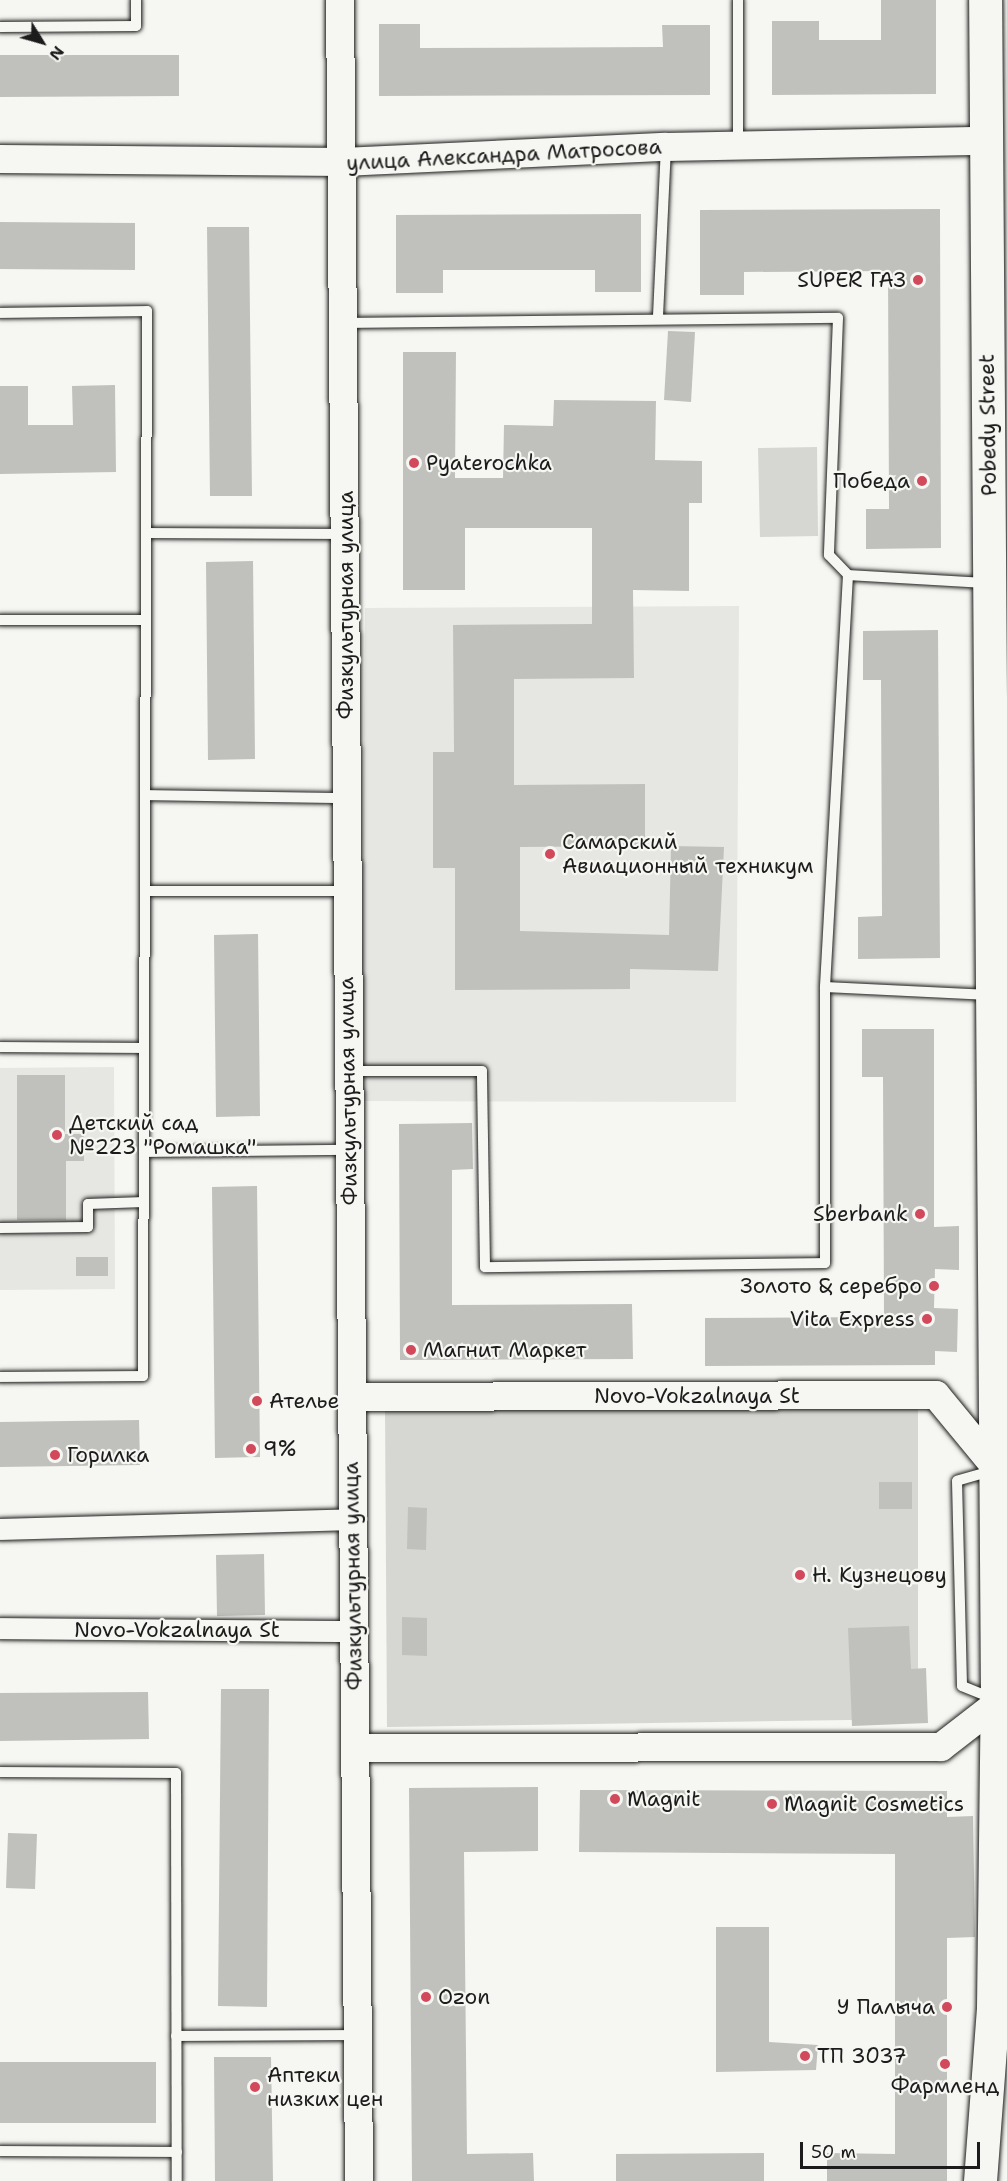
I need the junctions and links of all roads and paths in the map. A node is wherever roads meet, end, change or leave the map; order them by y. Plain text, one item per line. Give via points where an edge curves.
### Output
1 (136, 0) edge
2 (340, 0) edge
3 (738, 0) edge
4 (985, 0) edge
5 (0, 27) edge
6 (996, 142) edge
7 (738, 146) junction
8 (666, 147) junction
9 (0, 159) edge
10 (343, 162) junction
11 (0, 313) edge
12 (658, 316) junction
13 (346, 323) junction
14 (146, 533) junction
15 (346, 534) junction
16 (848, 574) junction
17 (990, 584) junction
18 (0, 620) edge
19 (145, 620) junction
20 (145, 795) junction
21 (347, 798) junction
22 (145, 891) junction
23 (347, 891) junction
24 (999, 902) edge
25 (825, 987) junction
26 (996, 987) edge
27 (0, 1047) edge
28 (144, 1048) junction
29 (347, 1071) junction
30 (349, 1150) junction
31 (144, 1152) junction
32 (144, 1202) junction
33 (0, 1228) edge
34 (0, 1377) edge
35 (352, 1397) junction
36 (1002, 1471) edge
37 (352, 1519) junction
38 (0, 1529) edge
39 (0, 1628) edge
40 (354, 1631) junction
41 (1002, 1698) edge
42 (356, 1748) junction
43 (0, 1772) edge
44 (1002, 1794) edge
45 (176, 2036) junction
46 (358, 2036) junction
47 (0, 2151) edge
48 (177, 2152) junction
49 (177, 2181) edge
50 (359, 2181) edge
51 (980, 2181) edge

1 - 5 lane via 136,26
2 - 10 street, Физкультурная улица
3 - 7 lane
4 - 6 main road, Pobedy Street
6 - 7 street, улица Александра Матросова
6 - 17 main road, Pobedy Street
7 - 8 street, улица Александра Матросова
8 - 10 street, улица Александра Матросова
8 - 12 lane
9 - 10 street, улица Александра Матросова
10 - 13 street, Физкультурная улица
11 - 14 lane via 147,311
12 - 13 lane
12 - 16 lane via 838,318 829,555
13 - 15 street, Физкультурная улица
14 - 15 lane
14 - 19 lane
15 - 21 street, Физкультурная улица
16 - 17 lane
16 - 25 lane
17 - 24 main road, Pobedy Street
18 - 19 lane
19 - 20 lane
20 - 21 lane
20 - 22 lane
21 - 23 street, Физкультурная улица
22 - 23 lane
22 - 28 lane
23 - 29 street, Физкультурная улица
24 - 26 main road, Pobedy Street
25 - 26 lane
25 - 29 lane via 825,1263 486,1267 482,1071
26 - 36 main road, Pobedy Street
27 - 28 lane
28 - 31 lane
29 - 30 street, Физкультурная улица
30 - 31 lane
30 - 35 street, Физкультурная улица
31 - 32 lane
32 - 33 lane via 88,1204 88,1227
32 - 34 lane via 143,1376
35 - 36 street, Novo-Vokzalnaya St via 936,1395
35 - 37 street, Физкультурная улица
36 - 41 main road, Pobedy Street
37 - 38 street
37 - 40 street, Физкультурная улица
39 - 40 street, Novo-Vokzalnaya St
40 - 42 street, Физкультурная улица
41 - 42 street via 941,1746
41 - 44 main road, Pobedy Street
42 - 46 street, Физкультурная улица
43 - 45 lane via 176,1773
44 - 51 main road, Pobedy Street via 993,2007
45 - 46 lane
45 - 48 lane
46 - 50 street, Физкультурная улица
47 - 48 lane
48 - 49 lane

